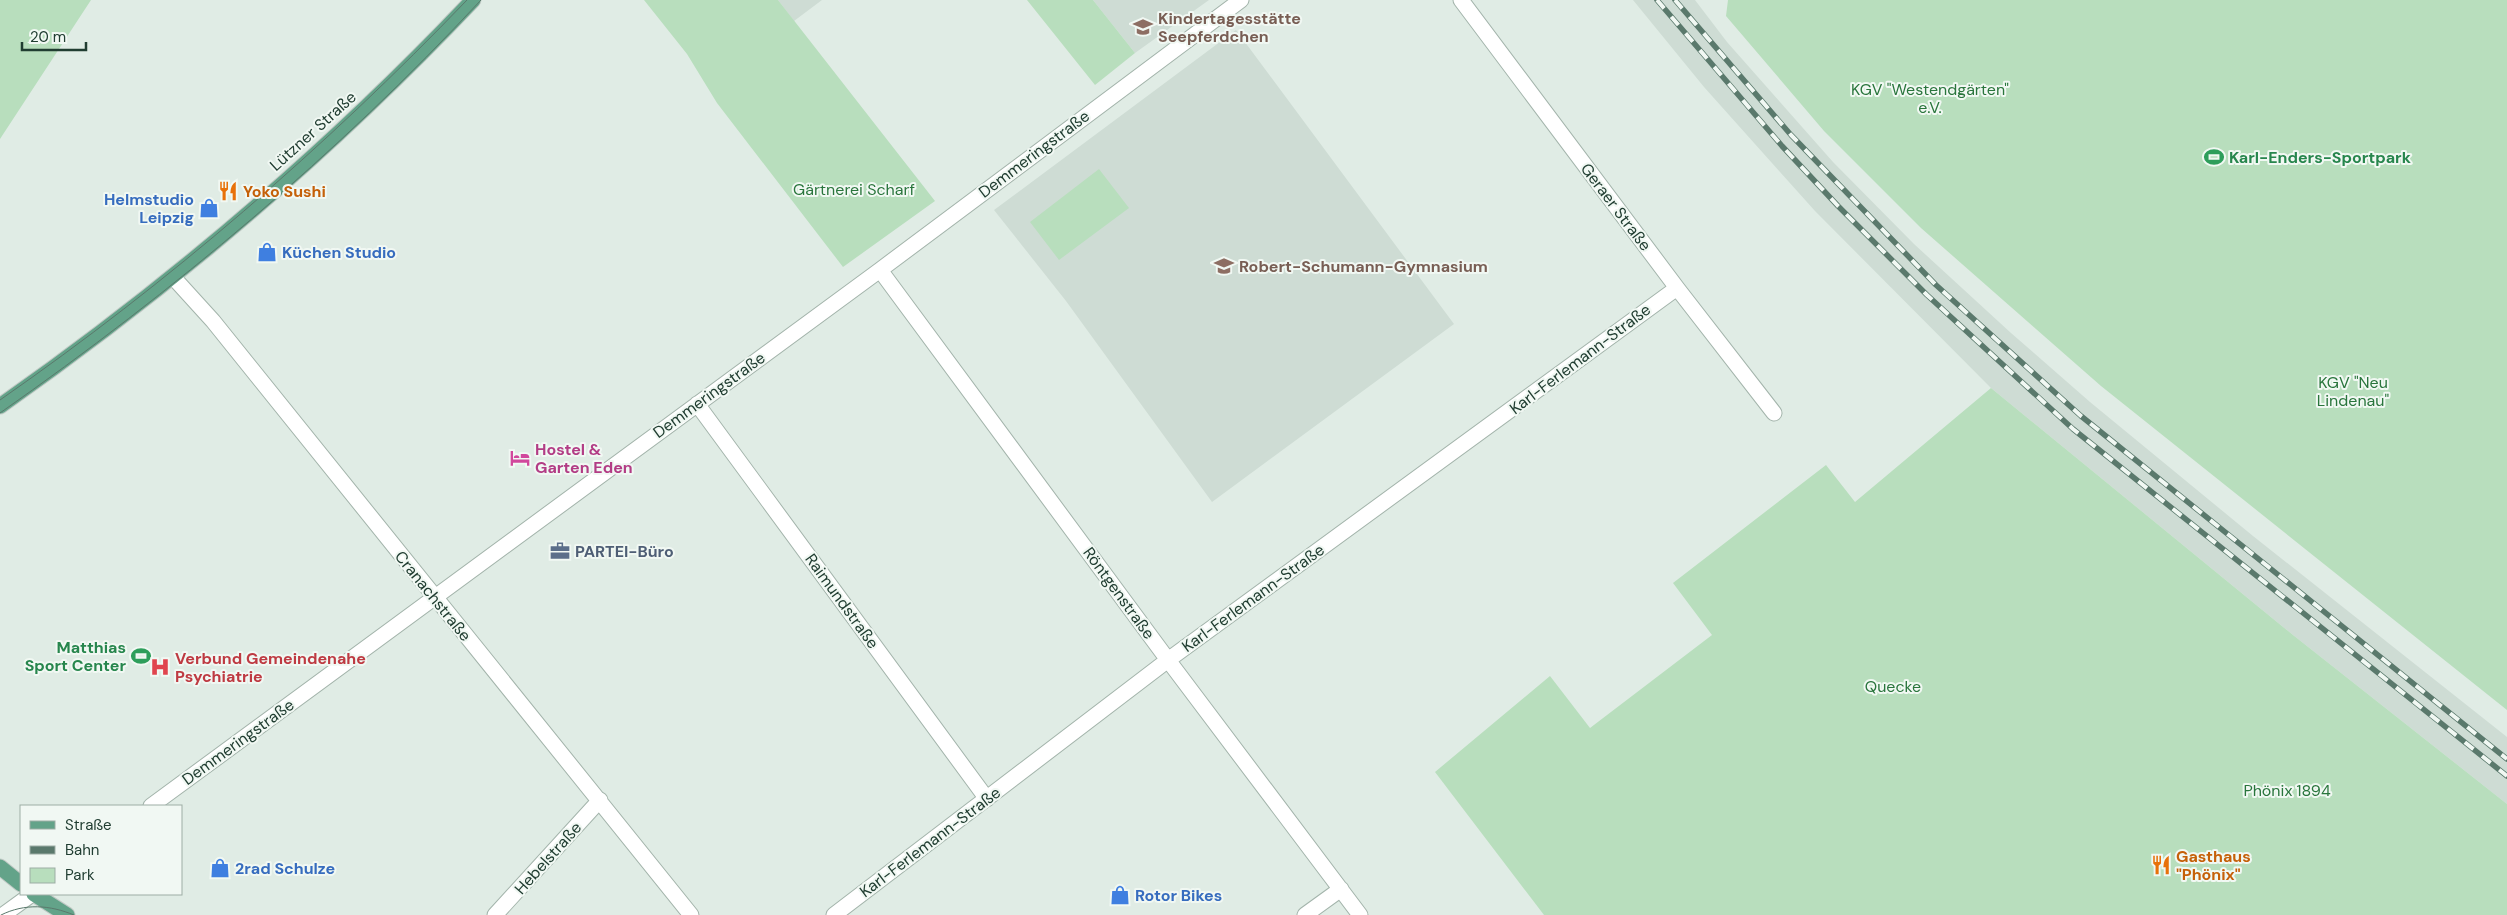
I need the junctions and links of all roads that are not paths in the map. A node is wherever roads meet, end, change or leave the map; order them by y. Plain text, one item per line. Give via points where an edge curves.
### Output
1 (473, 0) edge
2 (1241, 0) edge
3 (1461, 0) edge
4 (880, 270) junction
5 (173, 277) junction
6 (1677, 288) junction
7 (697, 404) junction
8 (0, 406) edge
9 (1774, 413) dead end
10 (433, 597) junction
11 (1168, 660) junction
12 (987, 799) junction
13 (600, 800) junction
14 (153, 805) edge
15 (0, 867) edge
16 (20, 883) edge
17 (1341, 889) junction
18 (32, 895) edge
19 (35, 895) edge
20 (3, 915) edge
21 (67, 915) edge
22 (495, 915) edge
23 (691, 915) edge
24 (834, 915) edge
25 (1305, 915) edge
26 (1360, 915) edge

1 - 5 main road, Lützner Straße via 341,131
2 - 4 street, Demmeringstraße
3 - 6 street, Geraer Straße
4 - 7 street, Demmeringstraße
4 - 11 street, Röntgenstraße
5 - 8 main road, Lützner Straße via 77,352
5 - 10 street, Cranachstraße via 212,321
6 - 9 street, Geraer Straße
6 - 11 street, Karl-Ferlemann-Straße
7 - 10 street, Demmeringstraße
7 - 12 street, Raimundstraße
10 - 13 street, Cranachstraße
10 - 14 street, Demmeringstraße
11 - 12 street, Karl-Ferlemann-Straße
11 - 17 street, Röntgenstraße
12 - 24 street, Karl-Ferlemann-Straße
13 - 22 street, Hebelstraße
13 - 23 street, Cranachstraße
15 - 16 main road
17 - 25 street
17 - 26 street, Röntgenstraße
18 - 20 street
19 - 21 main road

